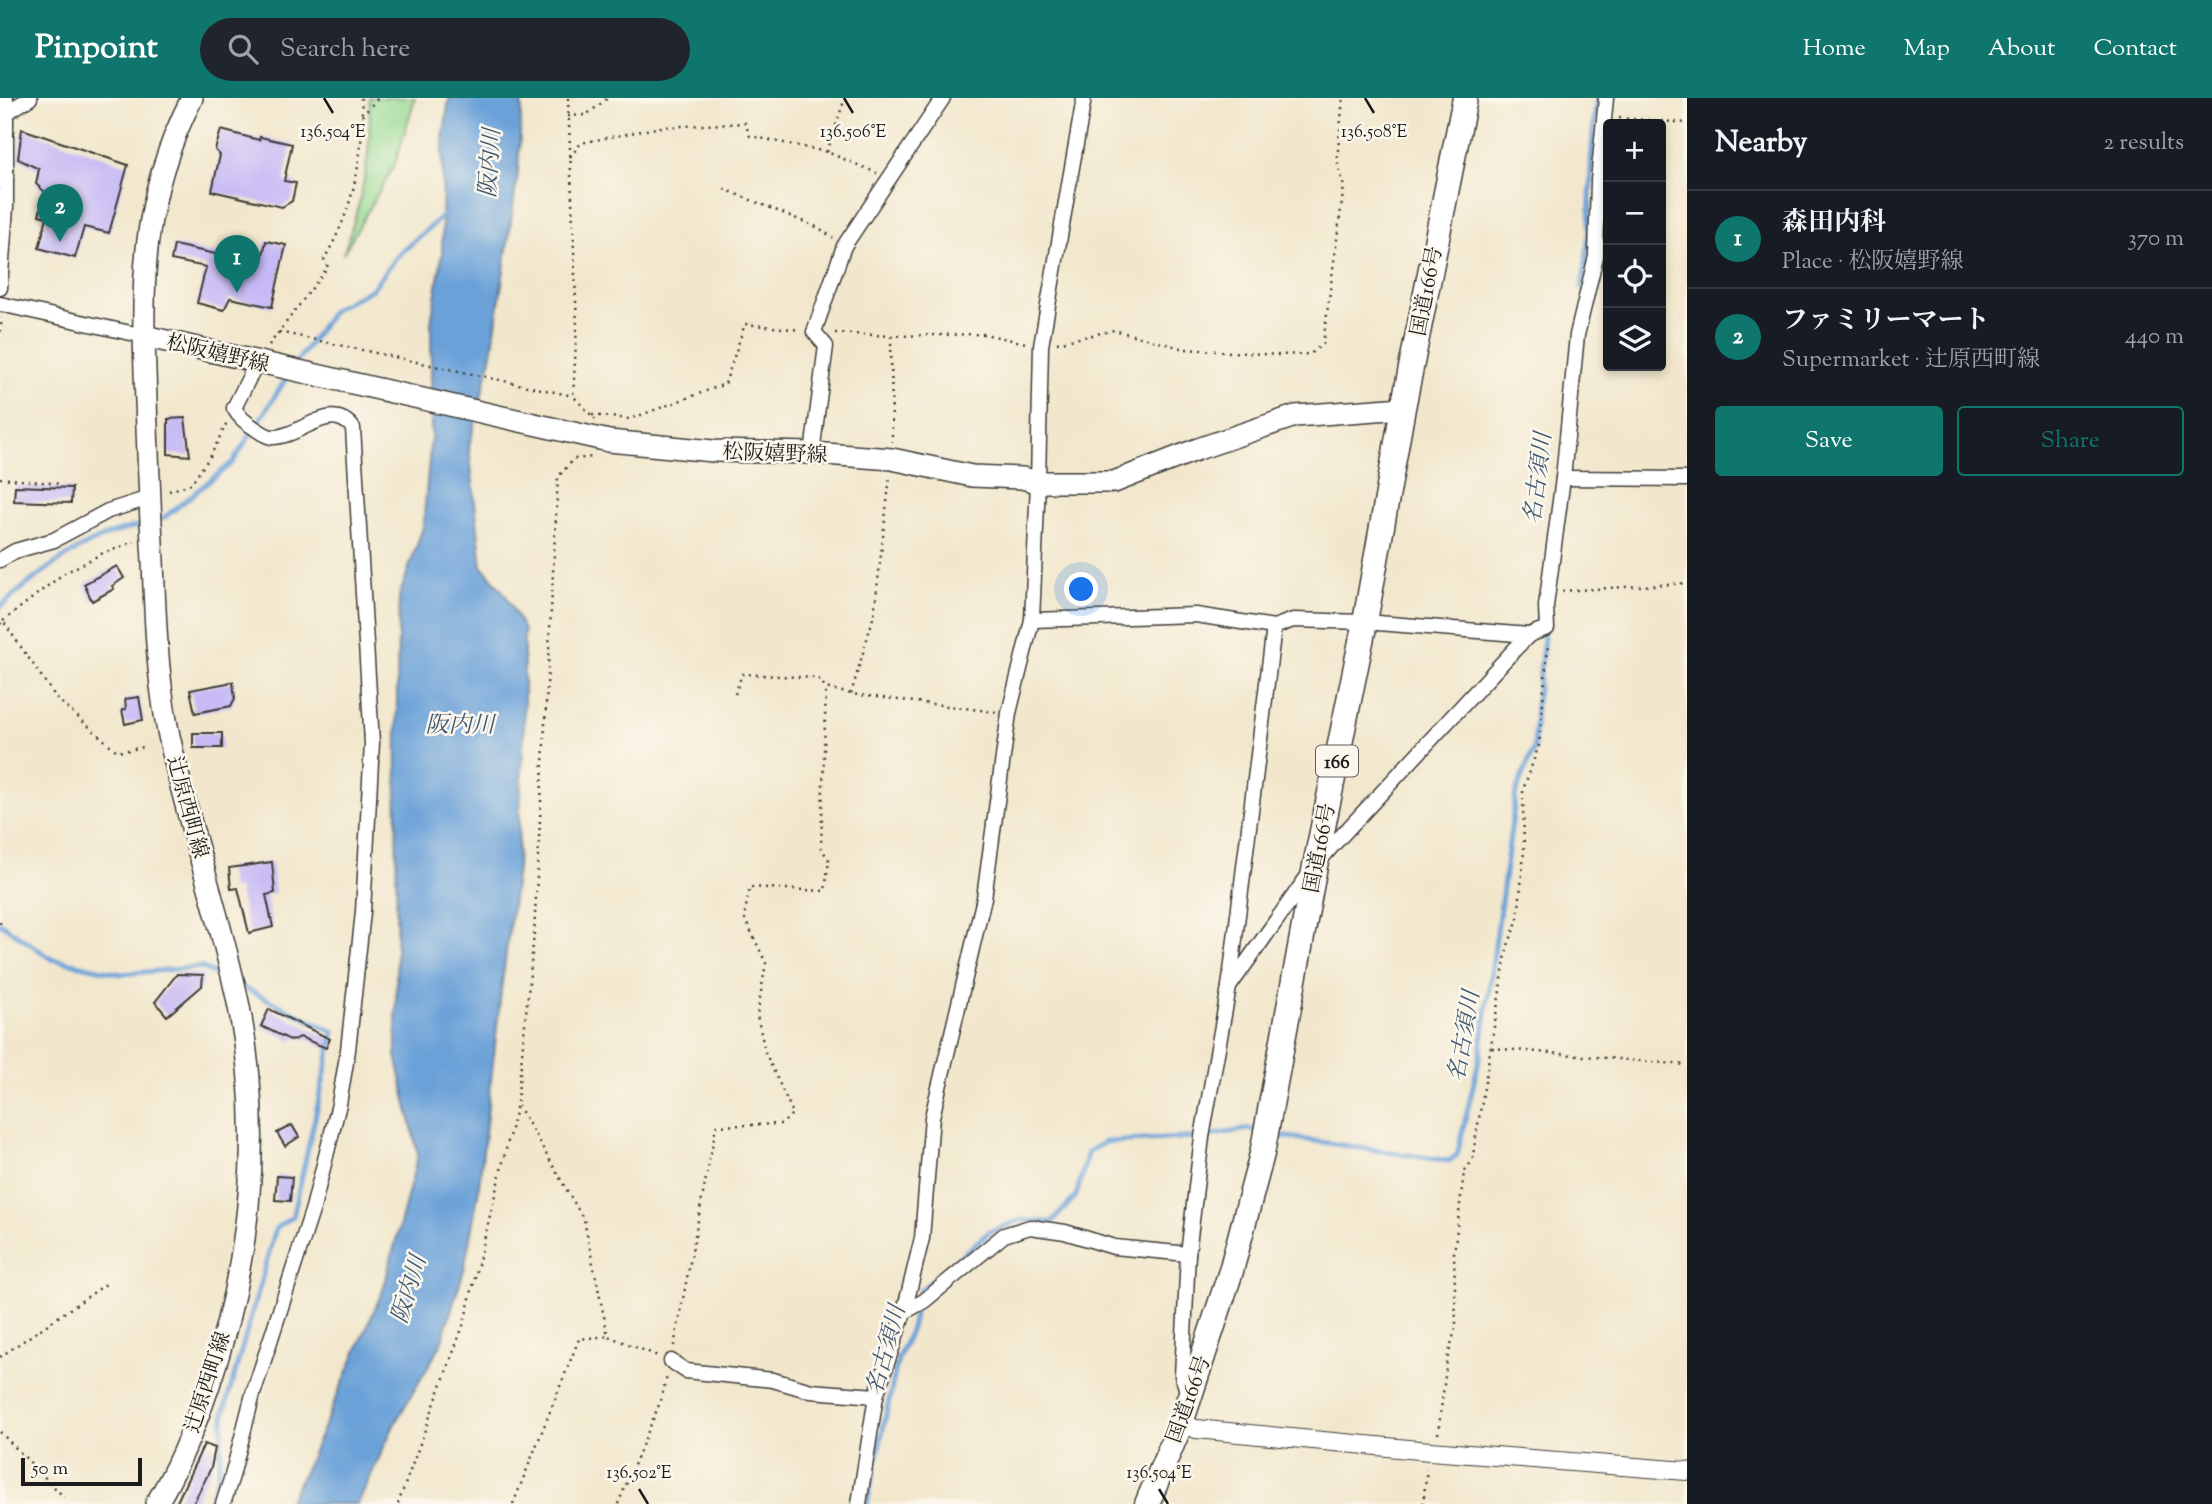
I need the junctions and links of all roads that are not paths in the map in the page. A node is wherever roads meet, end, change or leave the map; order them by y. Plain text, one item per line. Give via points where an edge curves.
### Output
1 (30, 98) edge
2 (192, 98) edge
3 (943, 98) edge
4 (1084, 98) edge
5 (1465, 98) edge
6 (1606, 98) edge
7 (6, 105) edge
8 (0, 288) edge
9 (0, 304) edge
10 (144, 336) junction
11 (257, 362) junction
12 (1403, 408) junction
13 (812, 453) junction
14 (1563, 478) junction
15 (1687, 480) edge
16 (1038, 482) junction
17 (149, 498) junction
18 (0, 561) edge
19 (1032, 620) junction
20 (1365, 622) junction
21 (1273, 627) junction
22 (1530, 634) junction
23 (1315, 866) junction
24 (1229, 987) junction
25 (1188, 1254) junction
26 (905, 1312) junction
27 (671, 1361) road end
28 (876, 1396) junction
29 (1189, 1397) junction
30 (1181, 1423) junction
31 (1687, 1471) edge
32 (156, 1504) edge
33 (223, 1504) edge
34 (859, 1504) edge
35 (1147, 1504) edge

1 - 7 street
2 - 10 main road, 辻原西町線 via 154,196 145,257
3 - 13 street via 844,246 814,332 825,346
4 - 16 street via 1041,346
5 - 12 highway, 国道166号 / 166
6 - 14 street via 1596,256 1577,335
7 - 8 street
9 - 10 street
10 - 11 main road, 松阪嬉野線
10 - 17 main road, 辻原西町線
11 - 13 main road, 松阪嬉野線 via 609,441 713,452
11 - 33 street via 237,413 265,435 274,437 335,416 353,428 371,777 363,912 339,1104 313,1208
12 - 16 main road, 松阪嬉野線 via 1295,416 1114,482
12 - 20 highway, 国道166号 / 166
13 - 16 main road, 松阪嬉野線
14 - 15 street
14 - 22 street via 1547,629
16 - 19 street
17 - 18 street via 108,511 54,540 15,551
17 - 32 main road, 辻原西町線 via 156,635 167,727 236,995 252,1123 243,1252 224,1334 194,1429
19 - 21 street via 1196,615
19 - 26 street via 1009,713 984,898 932,1117 922,1238
20 - 21 street via 1293,620
20 - 22 street
20 - 23 highway, 国道166号 / 166
21 - 24 street
22 - 23 street
23 - 24 street
23 - 29 highway, 国道166号 / 166 via 1262,1154 1231,1271
24 - 25 street via 1202,1137
25 - 26 street via 1114,1247 1030,1227 1004,1235
25 - 29 street via 1182,1376
26 - 28 street
27 - 28 street via 686,1371 774,1380 811,1391
28 - 34 street
29 - 30 highway, 国道166号 / 166
30 - 31 street via 1196,1429
30 - 35 highway, 国道166号 / 166

